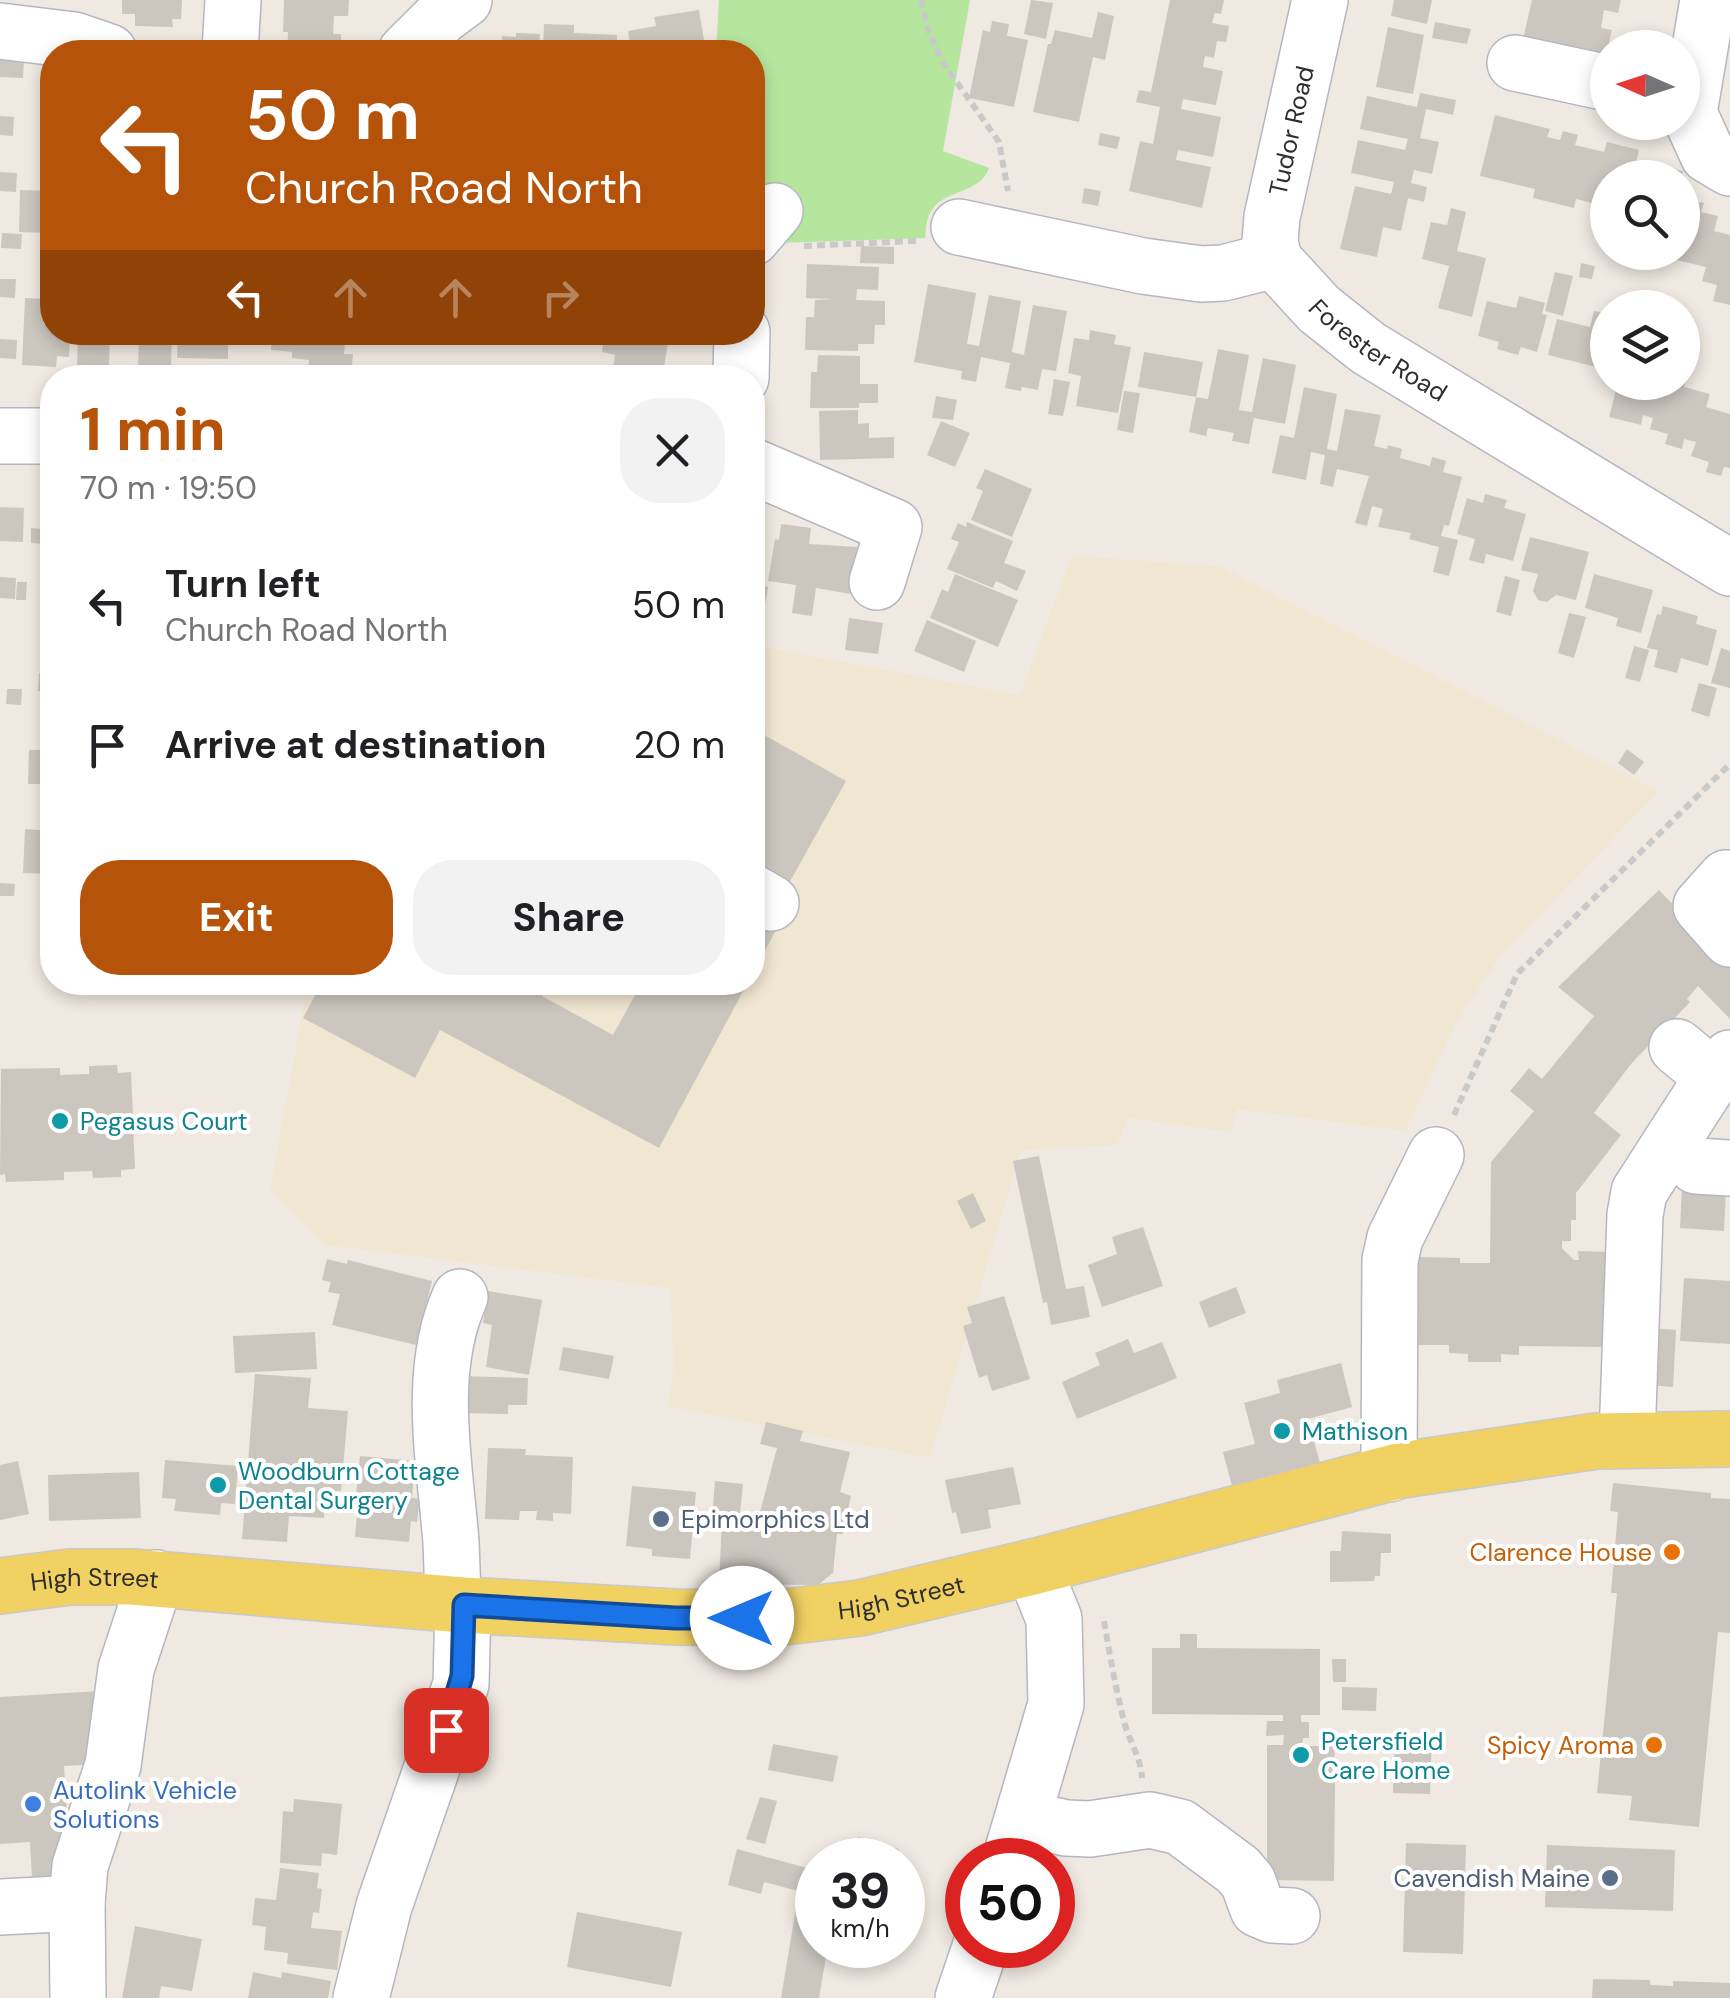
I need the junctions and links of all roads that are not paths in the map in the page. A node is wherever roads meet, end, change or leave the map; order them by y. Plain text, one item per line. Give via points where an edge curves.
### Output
1 (232, 0) edge
2 (464, 0) edge
3 (1320, 0) edge
4 (1708, 0) edge
5 (1700, 31) edge
6 (0, 32) edge
7 (74, 40) edge
8 (230, 40) edge
9 (418, 40) edge
10 (1515, 63) dead end
11 (1590, 79) edge
12 (1700, 124) edge
13 (1730, 168) edge
14 (991, 220) road end
15 (1274, 260) junction
16 (0, 436) edge
17 (40, 436) edge
18 (765, 470) edge
19 (1730, 568) edge
20 (877, 582) dead end
21 (1726, 878) dead end
22 (1730, 938) edge
23 (1707, 1061) edge
24 (1436, 1155) road end
25 (460, 1298) dead end
26 (1730, 1438) edge
27 (1627, 1439) junction
28 (1388, 1474) junction
29 (1033, 1567) junction
30 (156, 1578) junction
31 (0, 1586) edge
32 (459, 1605) junction
33 (1016, 1838) edge
34 (1021, 1838) edge
35 (77, 1903) junction
36 (0, 1908) edge
37 (1292, 1916) dead end
38 (973, 1968) edge
39 (78, 1998) edge
40 (361, 1998) edge
41 (963, 1998) edge

1 - 8 street
2 - 9 street
3 - 15 street, Tudor Road via 1272,217
4 - 5 street
6 - 7 street
10 - 11 street
12 - 13 street via 1708,155
14 - 15 street via 1143,266 1224,274
15 - 19 street, Forester Road via 1319,309 1368,348
16 - 17 street
18 - 20 street via 905,511
21 - 22 street via 1701,906
23 - 27 street via 1636,1201
24 - 28 street via 1390,1260
25 - 32 street via 446,1340 442,1397
26 - 27 main road, High Street
27 - 28 main road, High Street
28 - 29 main road, High Street
29 - 32 main road, High Street via 860,1608 776,1618
29 - 33 street via 1054,1619 1056,1704
30 - 31 main road, High Street via 70,1577
30 - 32 main road, High Street
30 - 35 street via 126,1668 113,1765 80,1866
32 - 40 street via 461,1684 384,1906
34 - 37 street via 1066,1828 1167,1822 1238,1870 1258,1909
35 - 36 street
35 - 39 street
38 - 41 street

